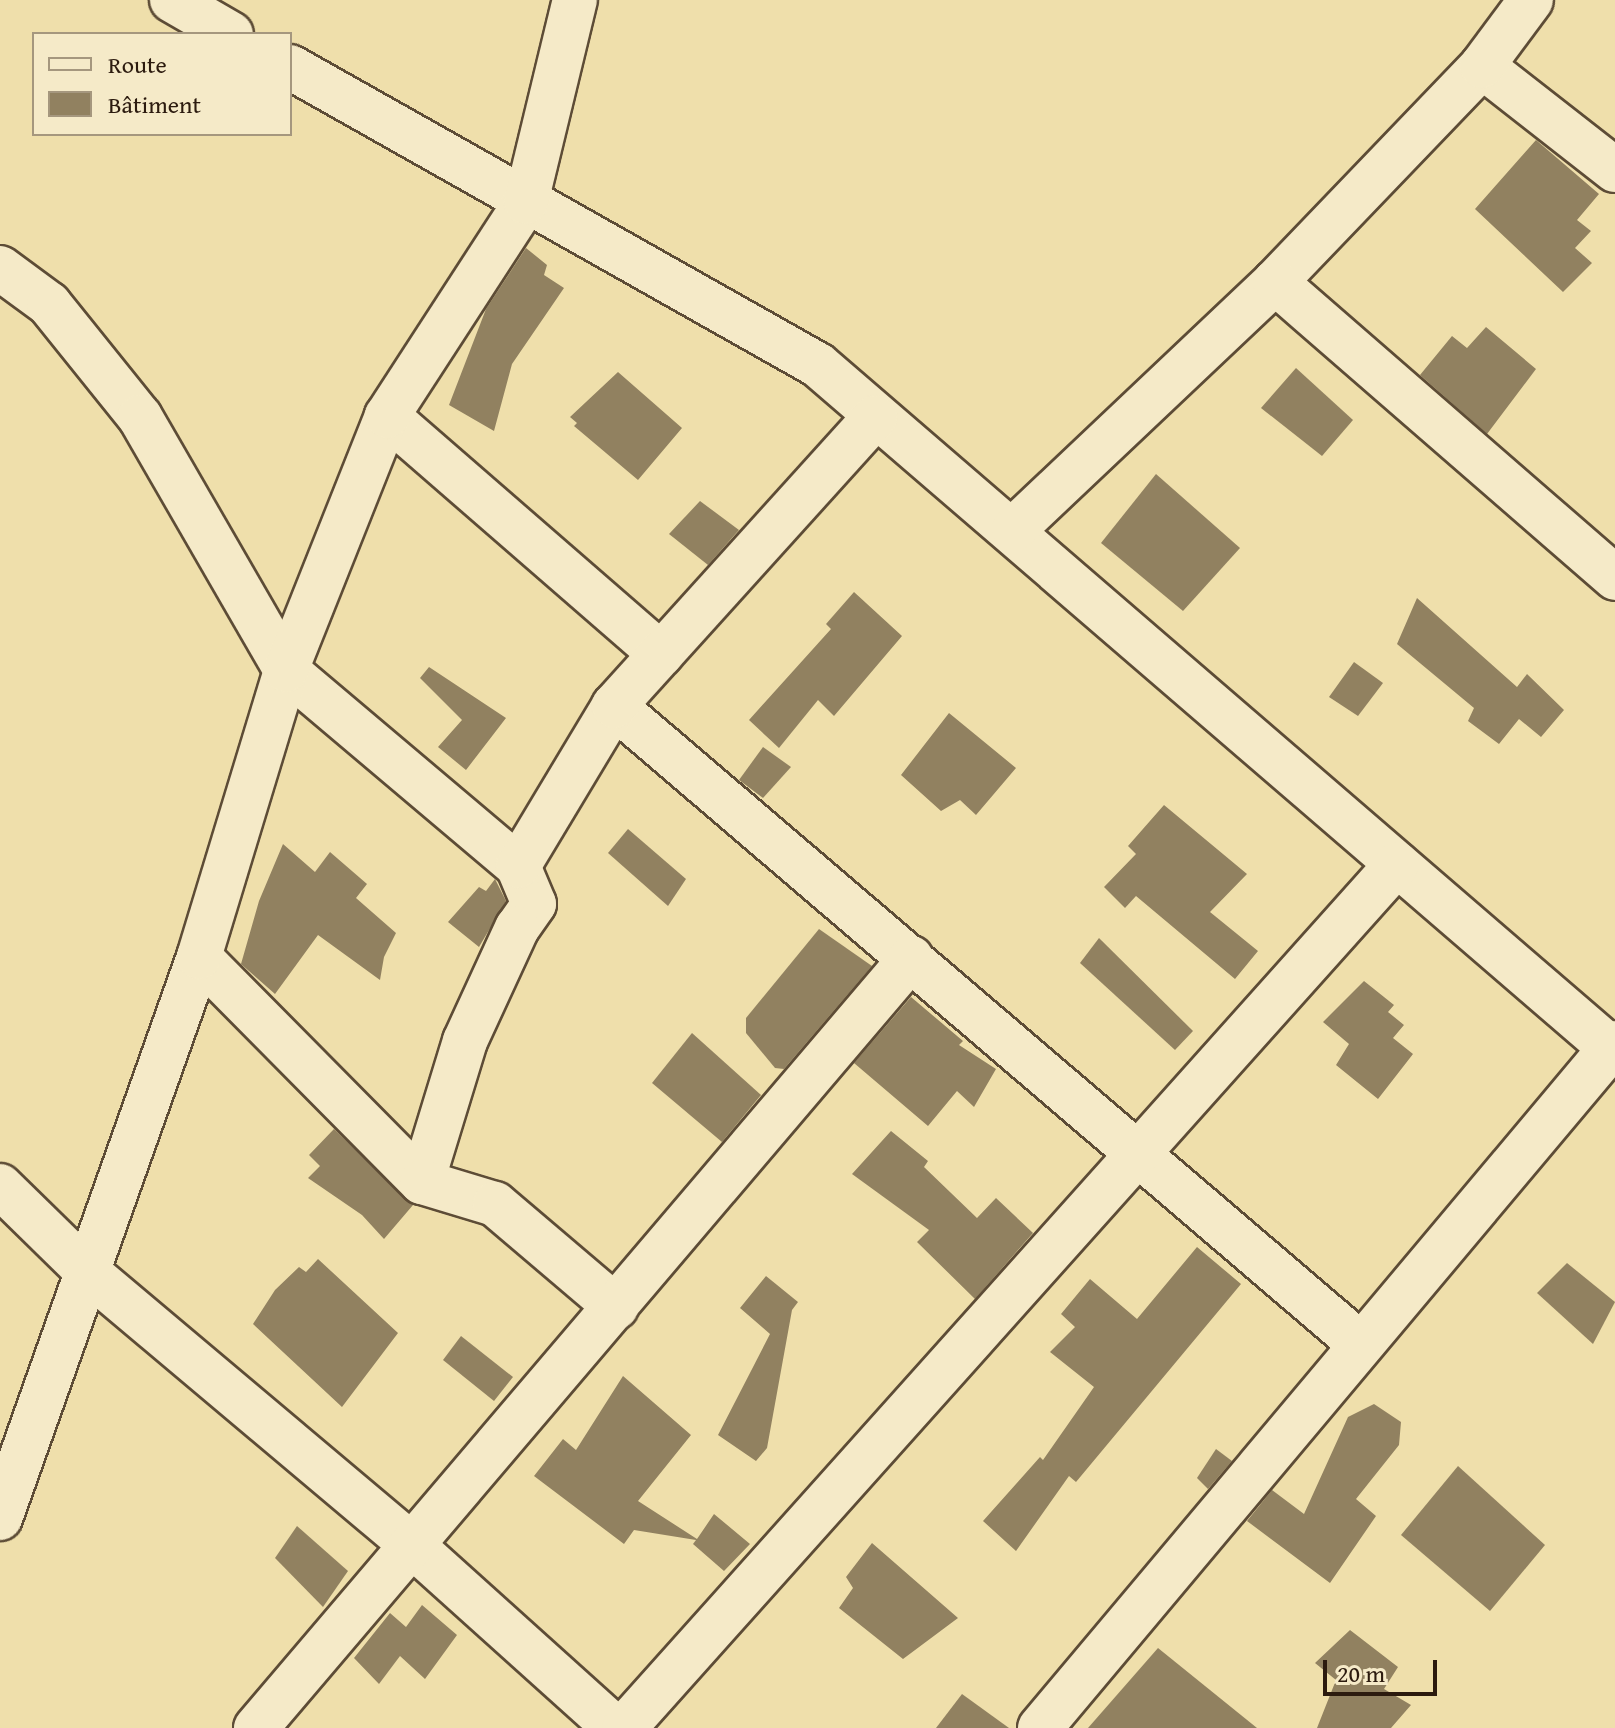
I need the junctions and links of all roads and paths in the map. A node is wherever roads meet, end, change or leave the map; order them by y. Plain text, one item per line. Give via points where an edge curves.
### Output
1 (172, 0) edge
2 (575, 0) edge
3 (1531, 0) edge
4 (228, 32) edge
5 (1482, 66) junction
6 (292, 68) edge
7 (1615, 170) edge
8 (526, 202) junction
9 (0, 268) edge
10 (1275, 282) junction
11 (387, 416) junction
12 (875, 417) junction
13 (1014, 529) junction
14 (1615, 578) edge
15 (661, 654) junction
16 (286, 670) junction
17 (614, 706) junction
18 (1397, 864) junction
19 (518, 866) junction
20 (199, 957) junction
21 (911, 958) junction
22 (1613, 1048) edge
23 (1138, 1153) junction
24 (422, 1182) junction
25 (0, 1186) edge
26 (90, 1274) junction
27 (616, 1307) junction
28 (1359, 1343) junction
29 (0, 1518) edge
30 (413, 1546) junction
31 (256, 1728) edge
32 (615, 1728) edge
33 (624, 1728) edge
34 (1040, 1728) edge

1 - 4 street
2 - 8 street
3 - 5 street
5 - 7 street
5 - 10 street
6 - 8 street
8 - 11 street
8 - 12 street via 789,346
9 - 16 street via 49,304 140,417
10 - 13 street
10 - 14 street
11 - 15 street
11 - 16 street
12 - 13 street
12 - 15 street
13 - 18 street
15 - 17 street
16 - 19 street
16 - 20 street
17 - 19 street
17 - 21 street
18 - 22 street
18 - 23 street
19 - 24 street via 534,904 517,928 465,1041
20 - 24 street
20 - 26 street
21 - 23 street
21 - 27 street
22 - 28 street
23 - 28 street
23 - 33 street
24 - 27 street via 495,1204
25 - 26 street
26 - 29 street
26 - 30 street
27 - 30 street
28 - 34 street
30 - 31 street
30 - 32 street

